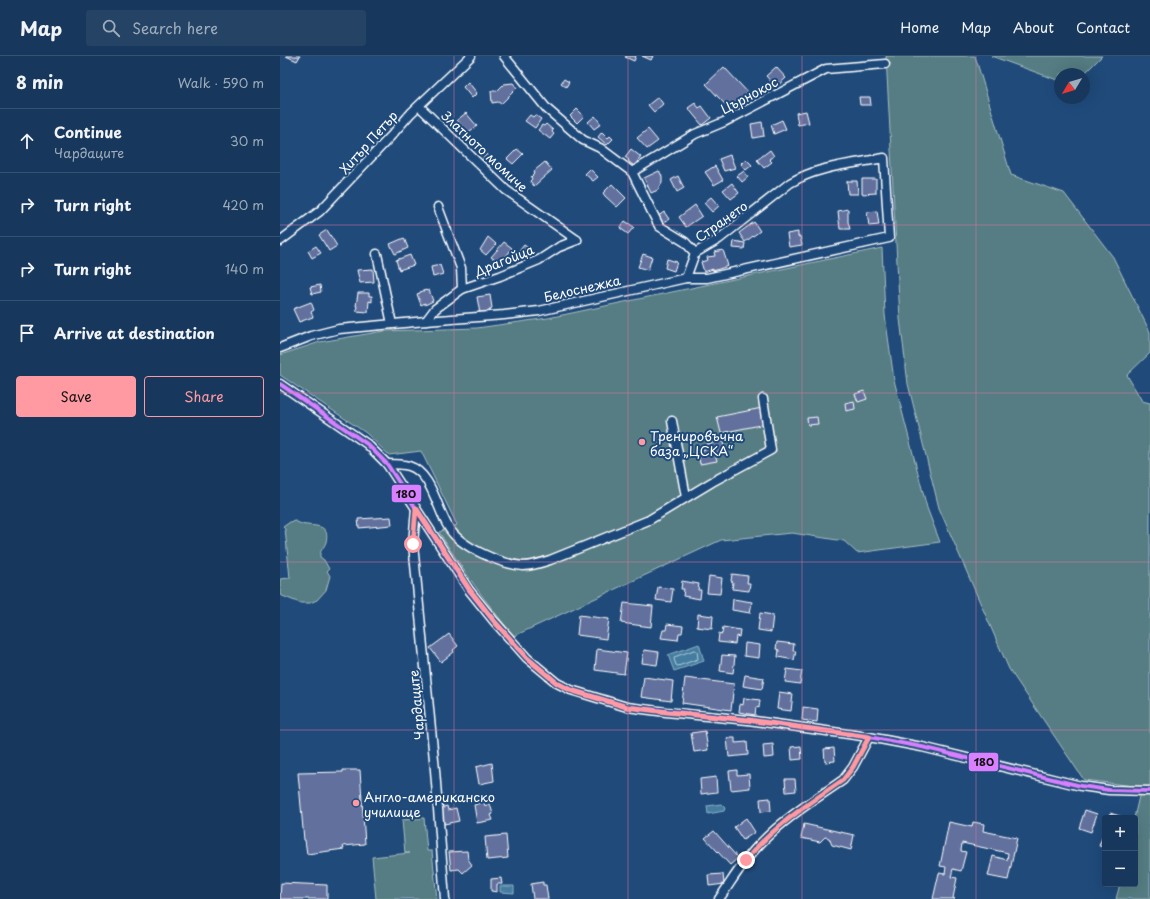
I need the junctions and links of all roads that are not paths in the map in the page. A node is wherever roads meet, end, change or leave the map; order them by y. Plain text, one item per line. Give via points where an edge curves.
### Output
1 (471, 56) edge
2 (504, 56) edge
3 (885, 64) dead end
4 (418, 106) junction
5 (884, 158) joint
6 (632, 172) junction
7 (438, 207) dead end
8 (577, 240) joint
9 (280, 241) edge
10 (694, 253) junction
11 (377, 254) dead end
12 (686, 278) junction
13 (462, 289) junction
14 (426, 321) junction
15 (392, 324) junction
16 (280, 348) edge
17 (280, 384) edge
18 (763, 399) dead end
19 (672, 420) dead end
20 (387, 464) junction
21 (686, 498) junction
22 (416, 508) junction
23 (869, 737) junction
24 (1150, 791) edge
25 (445, 899) edge
26 (719, 899) edge

1 - 4 street, Хитър Петър
2 - 6 street, Странето via 547,109 583,140 600,148
3 - 6 street, Църнокос via 826,69 724,122 695,134
4 - 8 street, Златното момиче via 506,190
4 - 9 street, Хитър Петър via 320,211
5 - 10 street, Странето via 826,169 800,177 719,239
5 - 12 street, Белоснежка via 889,238 707,278
6 - 10 street, Странето via 659,226 685,242
7 - 13 street via 461,268
8 - 13 street, Драгойца via 559,246 539,260
10 - 12 street
11 - 15 street
12 - 14 street, Белоснежка via 539,311
13 - 14 street, Драгойца via 435,309
14 - 15 street, Белоснежка
15 - 16 street, Белоснежка via 340,329 311,336
17 - 20 street via 367,444
18 - 21 street via 771,450
19 - 21 street
20 - 21 street via 410,466 420,473 430,486 449,528 462,543 503,561 524,566 550,560 637,525
20 - 22 street
22 - 23 street via 470,590 494,621 527,658 557,683 570,690 627,707
22 - 25 street, Чардаците via 413,544
23 - 24 street via 1082,786 1109,790
23 - 26 street via 849,774 766,837 746,860

